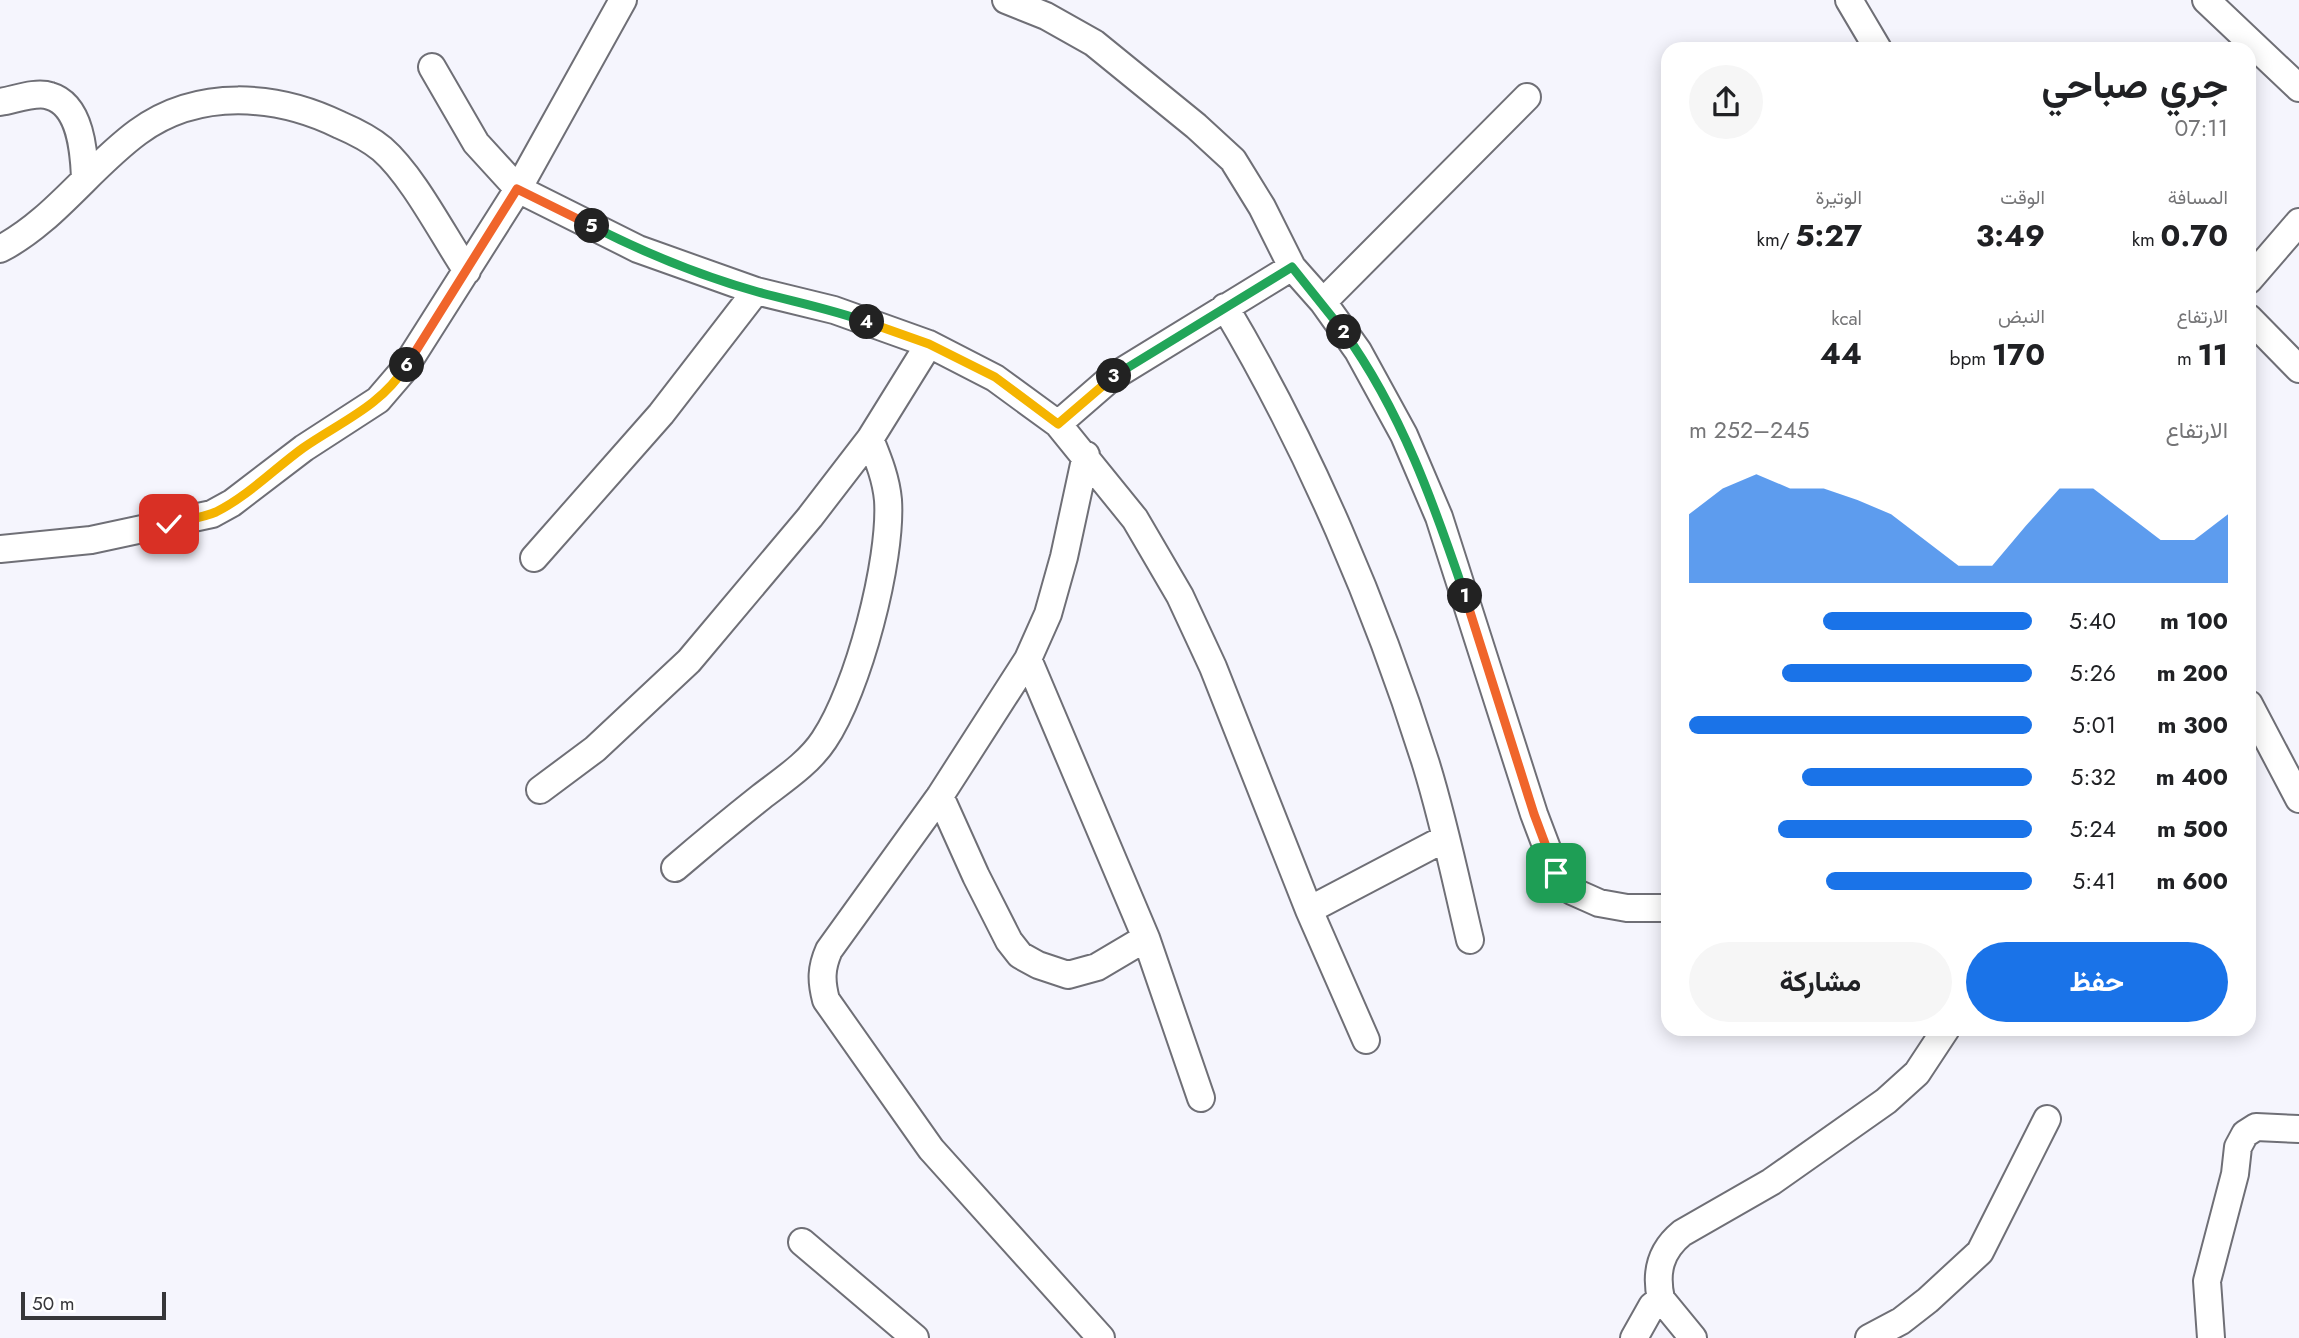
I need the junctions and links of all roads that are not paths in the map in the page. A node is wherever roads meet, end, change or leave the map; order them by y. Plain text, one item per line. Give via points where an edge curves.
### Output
1 (623, 0) edge
2 (1006, 0) edge
3 (1849, 0) edge
4 (2206, 0) edge
5 (1874, 42) edge
6 (2250, 42) edge
7 (2256, 47) edge
8 (432, 68) dead end
9 (2299, 88) edge
10 (1527, 97) dead end
11 (0, 102) edge
12 (85, 178) junction
13 (517, 189) junction
14 (2299, 222) edge
15 (0, 249) edge
16 (1292, 267) junction
17 (467, 271) junction
18 (2256, 273) edge
19 (756, 291) junction
20 (1323, 302) junction
21 (1225, 307) junction
22 (2256, 325) edge
23 (929, 344) junction
24 (2299, 369) edge
25 (1058, 424) junction
26 (870, 439) junction
27 (1086, 455) junction
28 (0, 549) edge
29 (534, 558) dead end
30 (1028, 659) junction
31 (2256, 717) edge
32 (540, 790) dead end
33 (940, 796) junction
34 (2299, 799) edge
35 (1446, 838) junction
36 (675, 868) dead end
37 (1661, 908) edge
38 (1309, 910) junction
39 (1146, 938) junction
40 (1470, 940) dead end
41 (1941, 1036) edge
42 (1366, 1040) dead end
43 (1201, 1098) dead end
44 (2047, 1119) dead end
45 (2299, 1129) edge
46 (802, 1242) dead end
47 (1661, 1299) junction
48 (915, 1338) edge
49 (1101, 1338) edge
50 (1634, 1338) edge
51 (1693, 1338) edge
52 (1870, 1338) edge
53 (2211, 1338) edge

1 - 13 street
2 - 16 street via 1094,43 1224,151 1262,207
3 - 5 street
4 - 6 street
7 - 9 street
8 - 13 street via 477,143
10 - 20 street
11 - 12 street via 41,95 63,104 81,137
12 - 15 street via 47,215
12 - 17 street via 139,132 167,115 233,100 274,101 316,113 381,148 416,191
13 - 17 street
13 - 19 street via 638,249
14 - 18 street
16 - 20 street
16 - 21 street
17 - 28 street via 385,394 232,503 212,514 91,540
19 - 23 street via 834,310
19 - 29 street via 661,414
20 - 37 street via 1358,351 1404,435 1438,517 1556,873 1572,891 1599,903
21 - 25 street via 1111,378
21 - 35 street via 1269,381 1348,557 1426,764
22 - 24 street
23 - 25 street via 995,377
23 - 26 street
25 - 27 street
26 - 32 street via 689,661 595,749
26 - 36 street via 885,480 887,541 851,690 824,740 800,766
27 - 30 street via 1048,614
27 - 38 street via 1135,519 1180,596 1213,667
30 - 33 street
30 - 39 street
31 - 34 street
33 - 39 street via 1009,941 1020,955 1068,975 1097,967
33 - 49 street via 829,950 821,982 826,1000 931,1149
35 - 38 street
35 - 40 street
38 - 42 street
39 - 43 street
41 - 47 street via 1917,1073 1886,1101 1771,1182 1671,1242 1657,1279
44 - 52 street via 1980,1252 1928,1300
45 - 53 street via 2256,1127 2238,1147 2207,1281
46 - 48 street
47 - 50 street
47 - 51 street

